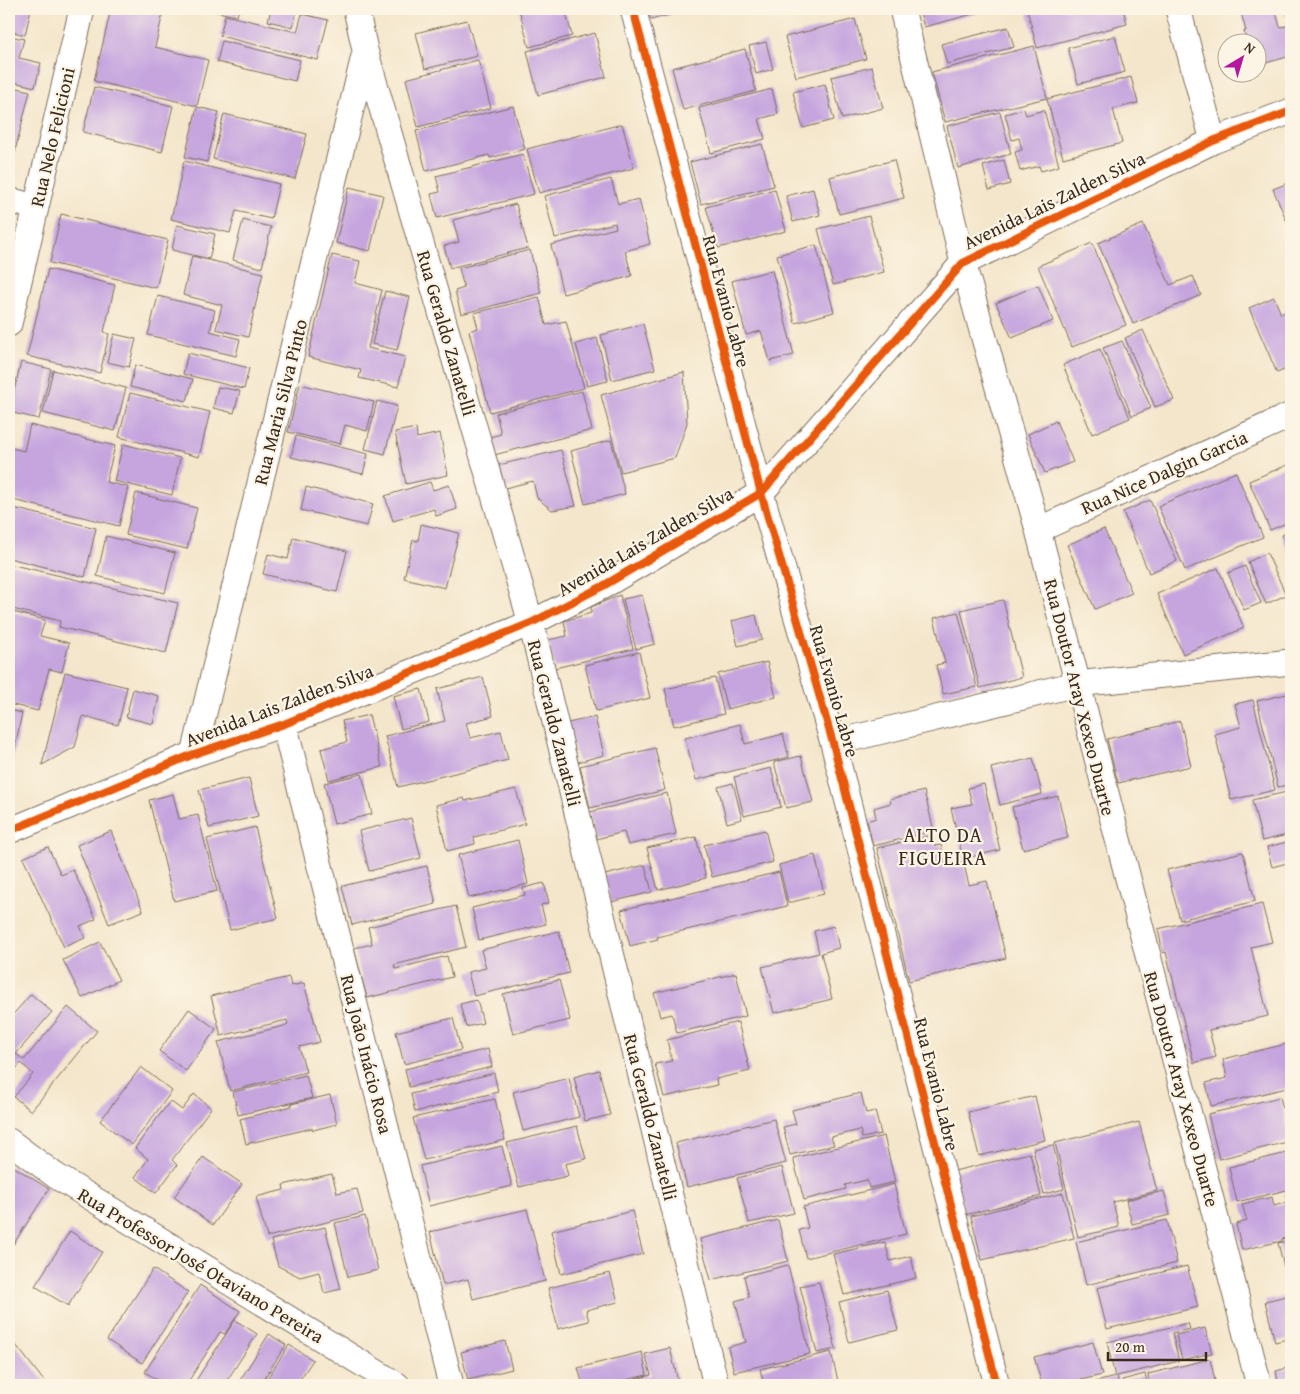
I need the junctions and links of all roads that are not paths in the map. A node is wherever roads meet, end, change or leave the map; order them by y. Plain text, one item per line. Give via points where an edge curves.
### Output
1 (82, 9) edge
2 (356, 9) edge
3 (632, 9) edge
4 (902, 9) edge
5 (1178, 9) edge
6 (365, 50) junction
7 (1291, 111) edge
8 (1213, 141) junction
9 (9, 200) edge
10 (35, 207) junction
11 (962, 262) junction
12 (9, 324) edge
13 (1291, 415) edge
14 (762, 493) junction
15 (1038, 530) junction
16 (531, 623) junction
17 (1291, 662) edge
18 (1076, 684) junction
19 (284, 724) junction
20 (833, 743) junction
21 (194, 754) junction
22 (9, 831) edge
23 (9, 1141) edge
24 (397, 1385) edge
25 (451, 1385) edge
26 (716, 1385) edge
27 (997, 1385) edge
28 (1259, 1385) edge

1 - 10 street, Rua Nelo Felicioni
2 - 6 street, Rua Geraldo Zanatelli
3 - 14 street, Rua Evanio Labre
4 - 11 street, Rua Doutor Aray Xexeo Duarte
5 - 8 street
6 - 16 street, Rua Geraldo Zanatelli
6 - 21 street, Rua Maria Silva Pinto
7 - 8 street, Avenida Lais Zalden Silva
8 - 11 street, Avenida Lais Zalden Silva
9 - 10 street
10 - 12 street, Rua Nelo Felicioni
11 - 14 street, Avenida Lais Zalden Silva
11 - 15 street, Rua Doutor Aray Xexeo Duarte
13 - 15 street, Rua Nice Dalgin Garcia
14 - 16 street, Avenida Lais Zalden Silva via 603,586
14 - 20 street, Rua Evanio Labre
15 - 18 street, Rua Doutor Aray Xexeo Duarte
16 - 19 street, Avenida Lais Zalden Silva
16 - 26 street, Rua Geraldo Zanatelli
17 - 18 street
18 - 20 street
18 - 28 street, Rua Doutor Aray Xexeo Duarte
19 - 21 street, Avenida Lais Zalden Silva
19 - 25 street, Rua João Inácio Rosa
20 - 27 street, Rua Evanio Labre
21 - 22 street, Avenida Lais Zalden Silva
23 - 24 street, Rua Professor José Otaviano Pereira via 56,1176

